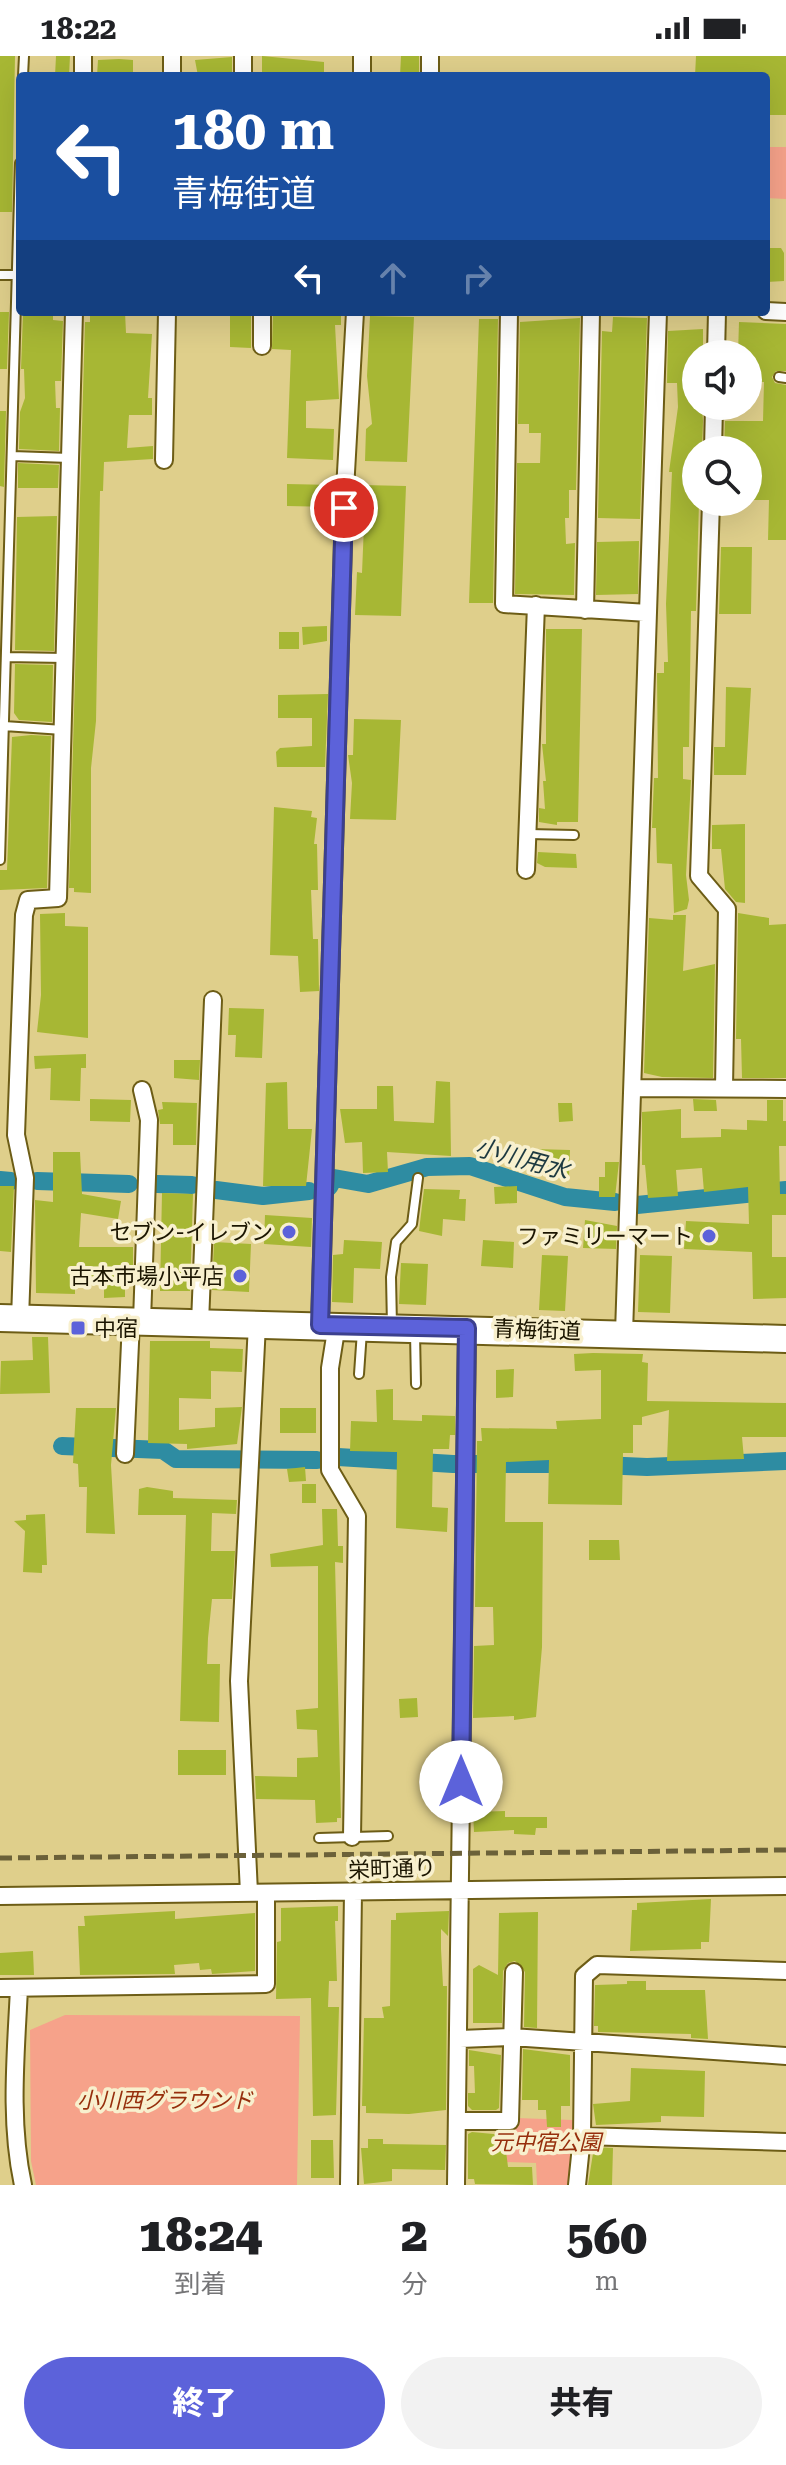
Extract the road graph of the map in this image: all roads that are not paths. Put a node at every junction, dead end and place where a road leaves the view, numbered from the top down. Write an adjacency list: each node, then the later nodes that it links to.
1 (0, 275): 2 (lane)
2 (16, 275): 13 (lane)
3 (74, 316): 14 (street)
4 (167, 316): 15 (street)
5 (262, 316): 12 (street)
6 (355, 316): 40 (street)
7 (509, 316): 18 (street)
8 (591, 316): 20 (street)
9 (658, 316): 21 (street)
10 (717, 316): 11 (street)
11 (716, 340)
12 (262, 346)
13 (12, 456): 14 (lane); 17 (lane)
14 (70, 458): 23 (street)
15 (164, 460)
16 (711, 516): 32 (street)
17 (5, 535): 19 (lane)
18 (536, 605): 20 (street); 26 (street)
19 (4, 606): 22 (lane)
20 (585, 610): 21 (street)
21 (648, 613): 31 (street)
22 (6, 657): 23 (lane); 24 (lane)
23 (65, 658): 25 (street)
24 (4, 726): 25 (lane); 28 (lane)
25 (64, 730): 36 (street)
26 (528, 834): 27 (lane); 29 (street)
27 (574, 835)
28 (0, 860)
29 (526, 870)
30 (213, 1000): 38 (street)
31 (634, 1088): 32 (street); 43 (street)
32 (724, 1088): 33 (street)
33 (786, 1089)
34 (142, 1090): 37 (street)
35 (418, 1178): 41 (lane)
36 (10, 1318): 37 (main road, 青梅街道)
37 (136, 1321): 38 (main road, 青梅街道); 47 (street)
38 (200, 1323): 39 (main road, 青梅街道)
39 (257, 1324): 40 (main road, 青梅街道); 54 (street)
40 (340, 1325): 41 (main road, 青梅街道); 45 (lane); 49 (street)
41 (403, 1326): 42 (main road, 青梅街道); 46 (lane)
42 (467, 1328): 43 (main road, 青梅街道); 52 (street)
43 (624, 1333): 44 (main road, 青梅街道)
44 (786, 1339)
45 (359, 1374)
46 (416, 1384)
47 (125, 1447)
48 (388, 1836): 49 (lane)
49 (352, 1837): 50 (lane)
50 (319, 1838)
51 (786, 1886): 52 (street, 栄町通り)
52 (461, 1889): 53 (street, 栄町通り); 61 (street)
53 (353, 1892): 54 (street, 栄町通り); 69 (street)
54 (258, 1894): 55 (street, 栄町通り); 59 (street)
55 (0, 1896)
56 (786, 1971): 62 (street)
57 (514, 1972): 60 (street)
58 (0, 1988): 59 (street)
59 (19, 1988): 64 (street)
60 (512, 2037): 61 (street); 62 (street); 65 (street)
61 (460, 2039): 65 (street)
62 (583, 2042): 63 (street); 66 (street)
63 (786, 2056)
64 (8, 2077): 68 (street)
65 (458, 2121): 70 (street)
66 (582, 2136): 67 (street); 71 (street)
67 (786, 2142)
68 (23, 2185)
69 (349, 2185)
70 (456, 2185)
71 (577, 2185)

